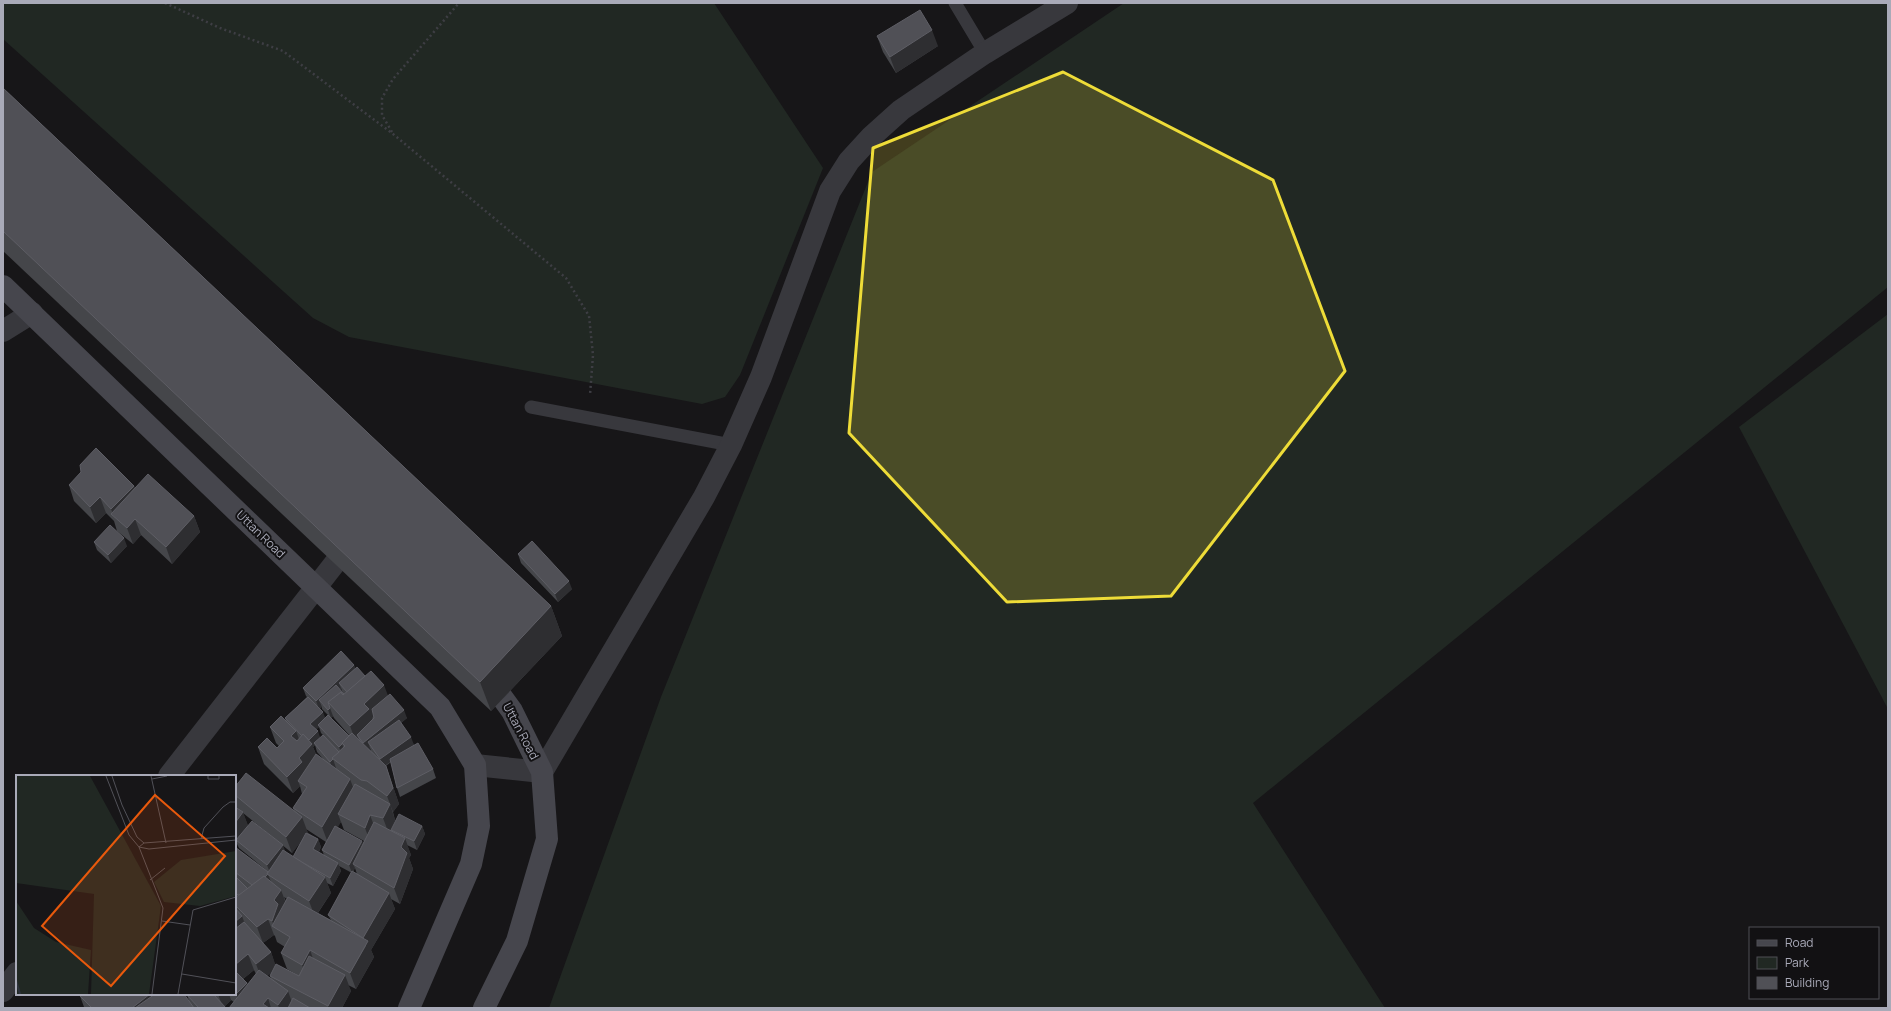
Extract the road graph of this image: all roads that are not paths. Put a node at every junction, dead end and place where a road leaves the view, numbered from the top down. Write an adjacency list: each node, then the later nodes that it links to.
1 (954, 3): 3 (lane)
2 (1067, 3): 3 (street)
3 (985, 53): 8 (street)
4 (3, 286): 5 (main road, Uttan Road)
5 (32, 313): 6 (street); 12 (main road, Uttan Road)
6 (3, 331)
7 (532, 407): 8 (lane)
8 (731, 445): 15 (street)
9 (332, 529): 10 (main road)
10 (349, 545): 11 (main road); 12 (street)
11 (366, 561)
12 (316, 586): 14 (main road, Uttan Road); 16 (street)
13 (474, 662): 15 (main road, Uttan Road)
14 (475, 765): 15 (street); 19 (main road, Uttan Road)
15 (542, 772): 20 (main road, Uttan Road)
16 (170, 775)
17 (16, 974): 18 (street)
18 (3, 991)
19 (409, 1008)
20 (484, 1008)

